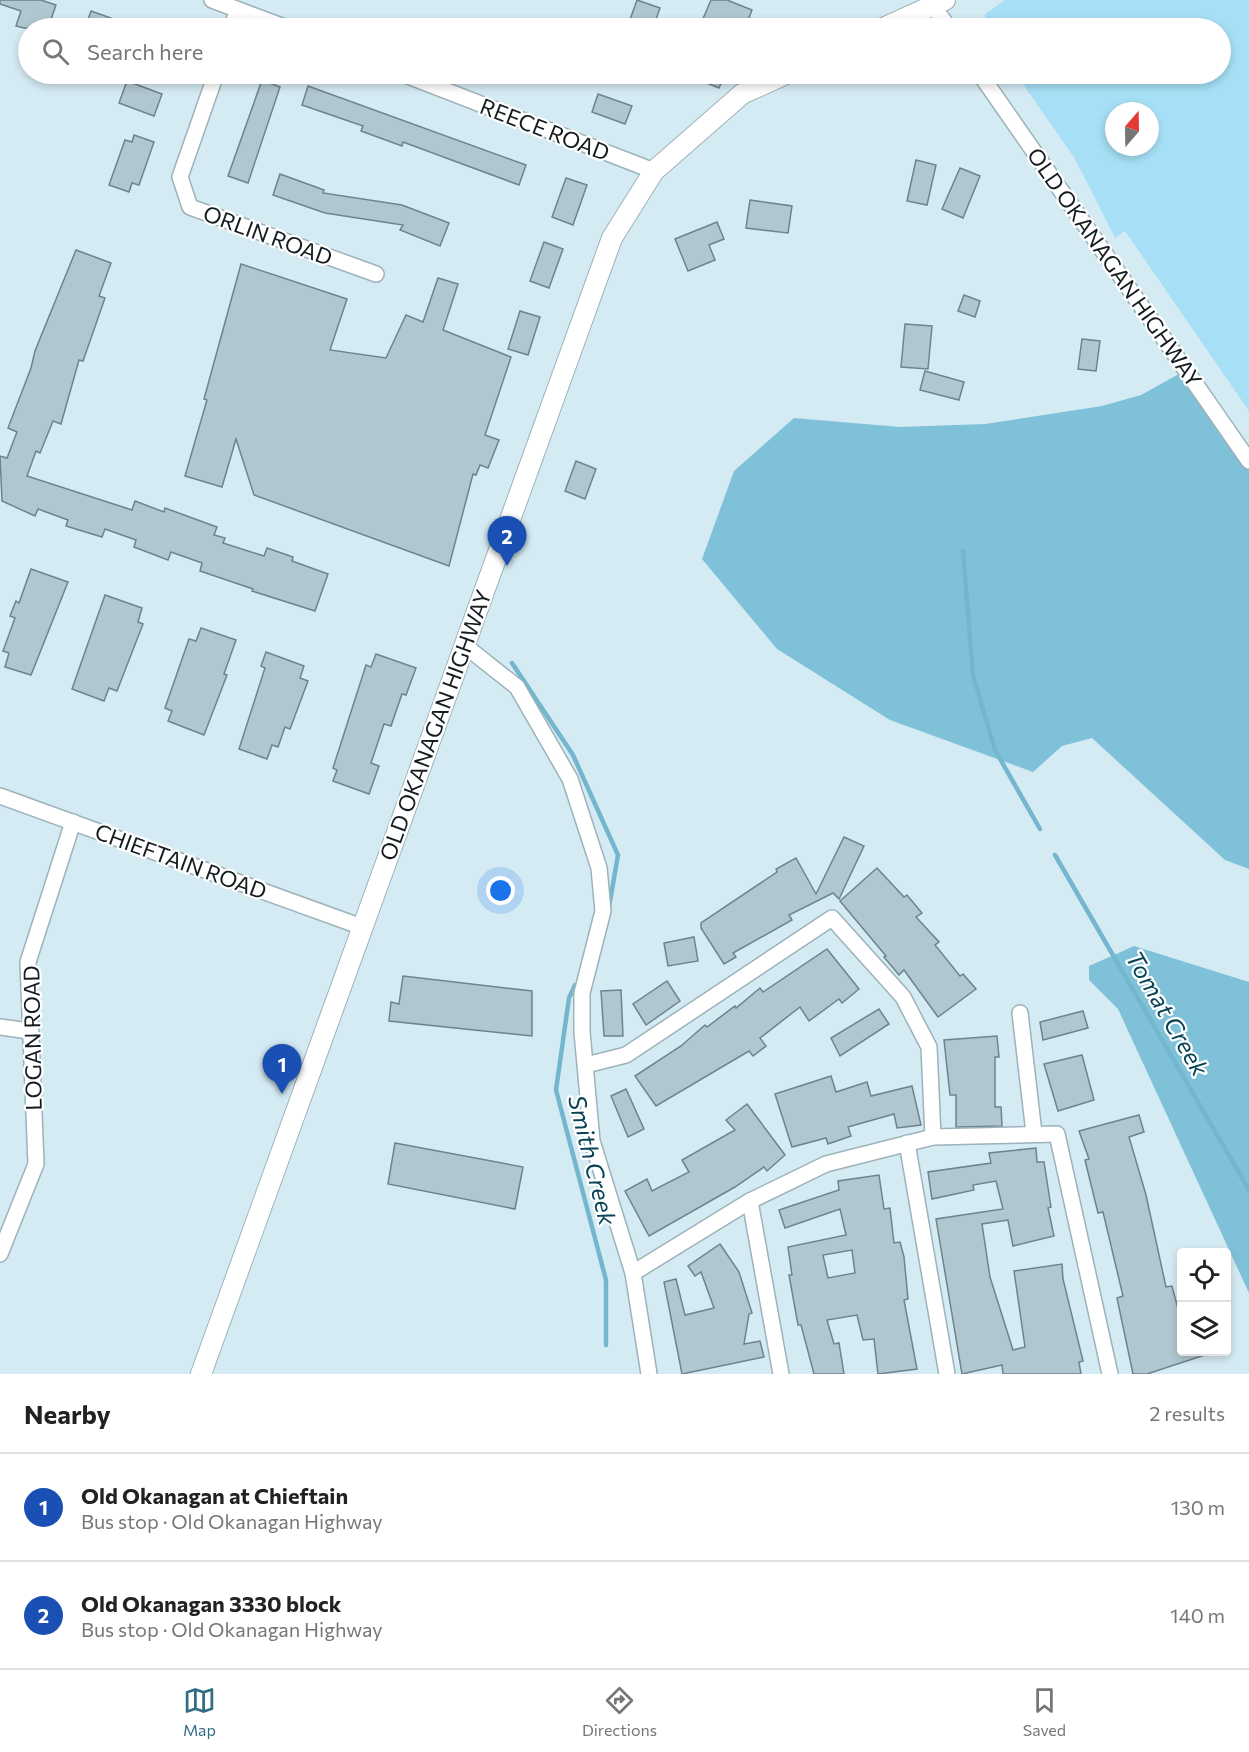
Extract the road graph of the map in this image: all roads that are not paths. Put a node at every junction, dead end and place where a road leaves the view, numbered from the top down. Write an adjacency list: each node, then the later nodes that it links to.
1 (212, 0): 3 (street)
2 (939, 3): 6 (main road); 7 (street)
3 (238, 9): 4 (street); 5 (street)
4 (235, 18)
5 (261, 18)
6 (906, 18)
7 (945, 18)
8 (213, 84): 13 (street, ORLIN ROAD)
9 (429, 84): 12 (street, REECE ROAD)
10 (764, 84): 12 (main road, OLD OKANAGAN HIGHWAY)
11 (987, 84): 14 (street, OLD OKANAGAN HIGHWAY)
12 (654, 171): 15 (main road, OLD OKANAGAN HIGHWAY)
13 (376, 274)
14 (1249, 461)
15 (464, 645): 18 (main road, OLD OKANAGAN HIGHWAY); 22 (street)
16 (0, 796): 17 (street, CHIEFTAIN ROAD)
17 (73, 822): 18 (street, CHIEFTAIN ROAD); 21 (street, LOGAN ROAD)
18 (362, 927): 29 (main road, OLD OKANAGAN HIGHWAY)
19 (1020, 1013): 23 (street)
20 (0, 1027): 21 (street)
21 (29, 1031): 27 (street, LOGAN ROAD)
22 (586, 1065): 24 (street); 28 (street)
23 (1034, 1133): 24 (street); 33 (street)
24 (933, 1137): 25 (street)
25 (907, 1143): 26 (street); 32 (street)
26 (750, 1201): 28 (street); 31 (street)
27 (0, 1252)
28 (633, 1273): 30 (street)
29 (201, 1374)
30 (649, 1374)
31 (781, 1374)
32 (947, 1374)
33 (1110, 1374)

